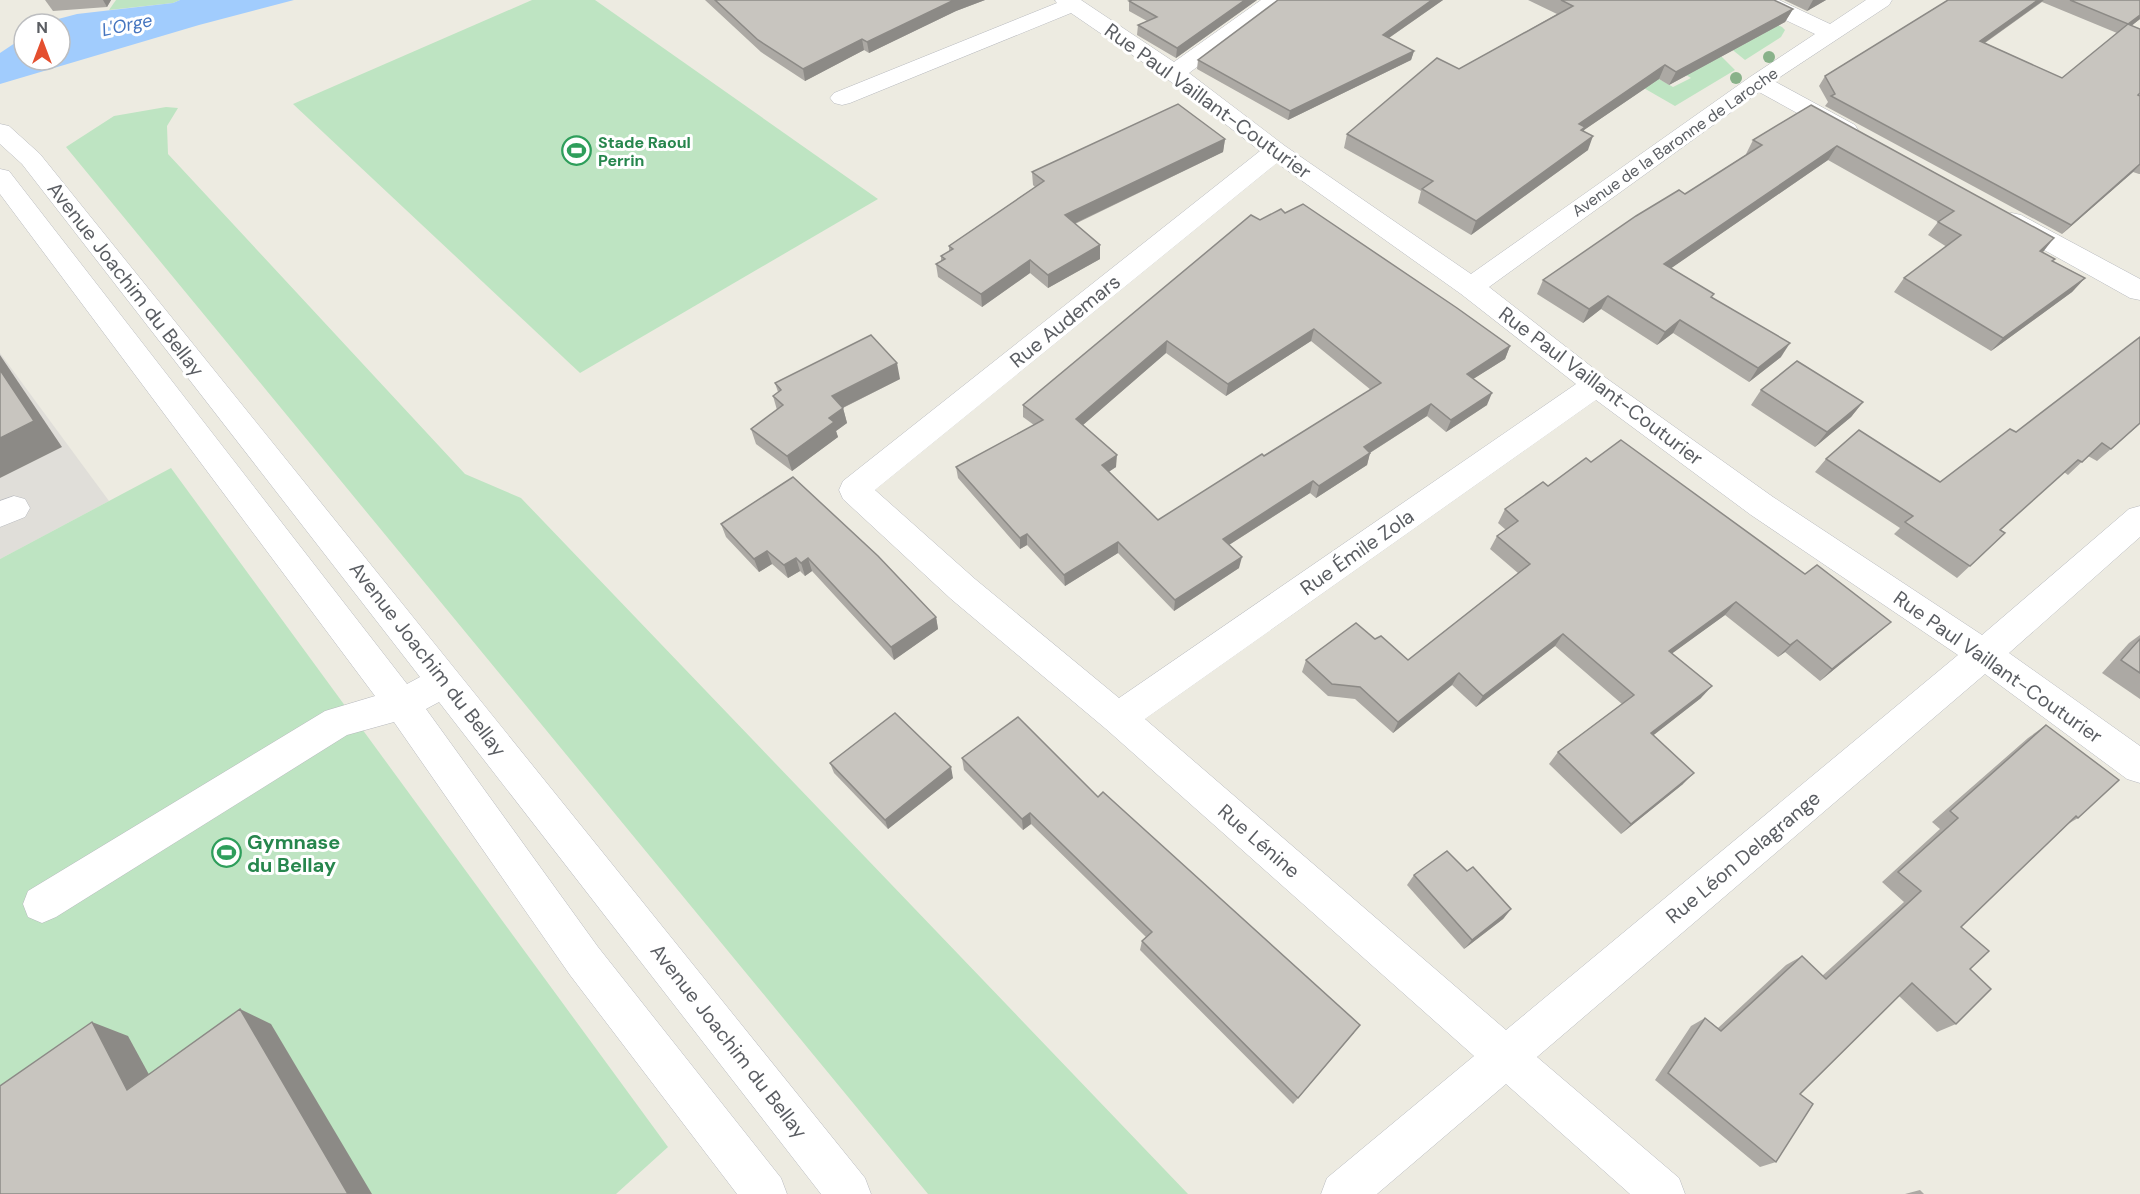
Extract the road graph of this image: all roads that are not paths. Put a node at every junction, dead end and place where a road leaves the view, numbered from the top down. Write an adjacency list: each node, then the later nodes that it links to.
1 (1275, 0): 6 (street)
2 (1762, 0): 5 (street)
3 (1881, 0): 5 (street, Avenue de la Baronne de Laroche)
4 (1069, 2): 6 (street, Rue Paul Vaillant-Couturier); 8 (street)
5 (1830, 33): 7 (street, Avenue de la Baronne de Laroche)
6 (1174, 73): 11 (street, Rue Paul Vaillant-Couturier)
7 (1758, 82): 10 (street); 16 (street, Avenue de la Baronne de Laroche)
8 (842, 98)
9 (0, 131): 12 (street, Avenue Joachim du Bellay)
10 (1871, 144)
11 (1276, 151): 16 (street, Rue Paul Vaillant-Couturier); 19 (street, Rue Audemars)
12 (31, 159): 13 (street); 22 (street, Avenue Joachim du Bellay)
13 (0, 172)
14 (0, 177): 23 (street, Avenue Joachim du Bellay)
15 (1995, 212): 17 (street)
16 (1471, 287): 18 (street, Rue Paul Vaillant-Couturier)
17 (2140, 291)
18 (1596, 385): 21 (street, Rue Paul Vaillant-Couturier); 24 (street, Rue Émile Zola)
19 (854, 490): 24 (street, Rue Lénine)
20 (2140, 518): 21 (street, Rue Léon Delagrange)
21 (1984, 654): 25 (street, Rue Paul Vaillant-Couturier); 27 (street, Rue Léon Delagrange)
22 (445, 681): 23 (street); 29 (street, Avenue Joachim du Bellay)
23 (402, 704): 26 (street); 28 (street, Avenue Joachim du Bellay)
24 (1118, 718): 27 (street, Rue Lénine)
25 (2140, 767)
26 (42, 904)
27 (1505, 1057): 30 (street, Rue Léon Delagrange); 31 (street, Rue Lénine)
28 (765, 1194)
29 (849, 1194)
30 (1343, 1194)
31 (1663, 1194)

